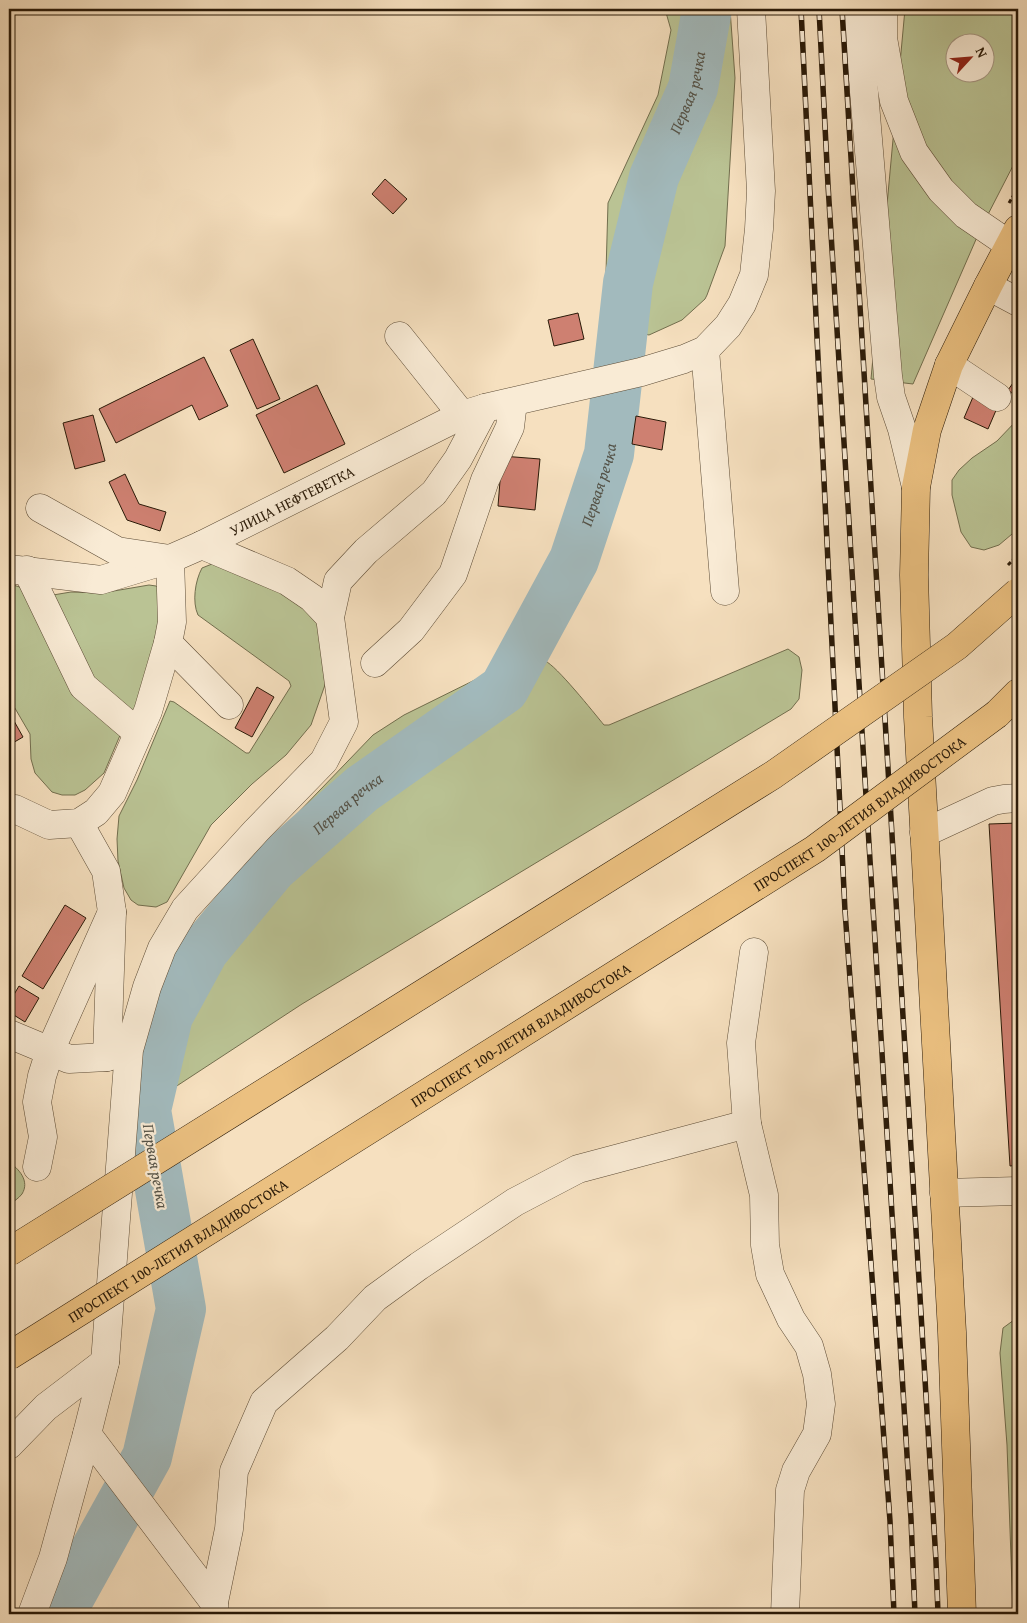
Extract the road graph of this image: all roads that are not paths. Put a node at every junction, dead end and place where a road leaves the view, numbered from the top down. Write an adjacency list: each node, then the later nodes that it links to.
1 (751, 9): 8 (street)
2 (857, 9): 13 (street)
3 (883, 9): 4 (street)
4 (1014, 237): 5 (main road)
5 (988, 286): 6 (street); 9 (main road)
6 (1018, 302)
7 (399, 336): 12 (street)
8 (705, 350): 11 (street, УЛИЦА НЕФТЕВЕТКА); 18 (street)
9 (949, 365): 10 (street); 13 (main road)
10 (997, 396)
11 (513, 402): 12 (street, УЛИЦА НЕФТЕВЕТКА); 22 (street)
12 (474, 412): 15 (street, УЛИЦА НЕФТЕВЕТКА); 20 (street)
13 (916, 487): 29 (main road)
14 (40, 508): 16 (street)
15 (202, 545): 16 (street, УЛИЦА НЕФТЕВЕТКА); 20 (street)
16 (170, 559): 17 (street, УЛИЦА НЕФТЕВЕТКА); 21 (street)
17 (18, 570): 25 (street)
18 (725, 591)
19 (1018, 592): 39 (main road, bridge)
20 (330, 617): 34 (street)
21 (168, 642): 24 (street); 25 (street)
22 (375, 663)
23 (1018, 693): 40 (main road, ПРОСПЕКТ 100-ЛЕТИЯ ВЛАДИВОСТОКА, bridge)
24 (229, 705)
25 (138, 733): 28 (street)
26 (1018, 798): 29 (street)
27 (11, 806): 28 (street)
28 (80, 822): 30 (street)
29 (924, 833): 38 (main road)
30 (112, 912): 33 (street); 34 (street)
31 (754, 952): 35 (street)
32 (9, 1034): 33 (street)
33 (50, 1051): 34 (street); 36 (street)
34 (118, 1053): 41 (street)
35 (747, 1124): 44 (street); 46 (street)
36 (37, 1167)
37 (1018, 1190): 38 (street)
38 (944, 1193): 47 (main road)
39 (9, 1252)
40 (9, 1356)
41 (105, 1362): 42 (street); 43 (street)
42 (87, 1434): 44 (street); 45 (street)
43 (9, 1445)
44 (215, 1608)
45 (32, 1614)
46 (784, 1614)
47 (962, 1614)

